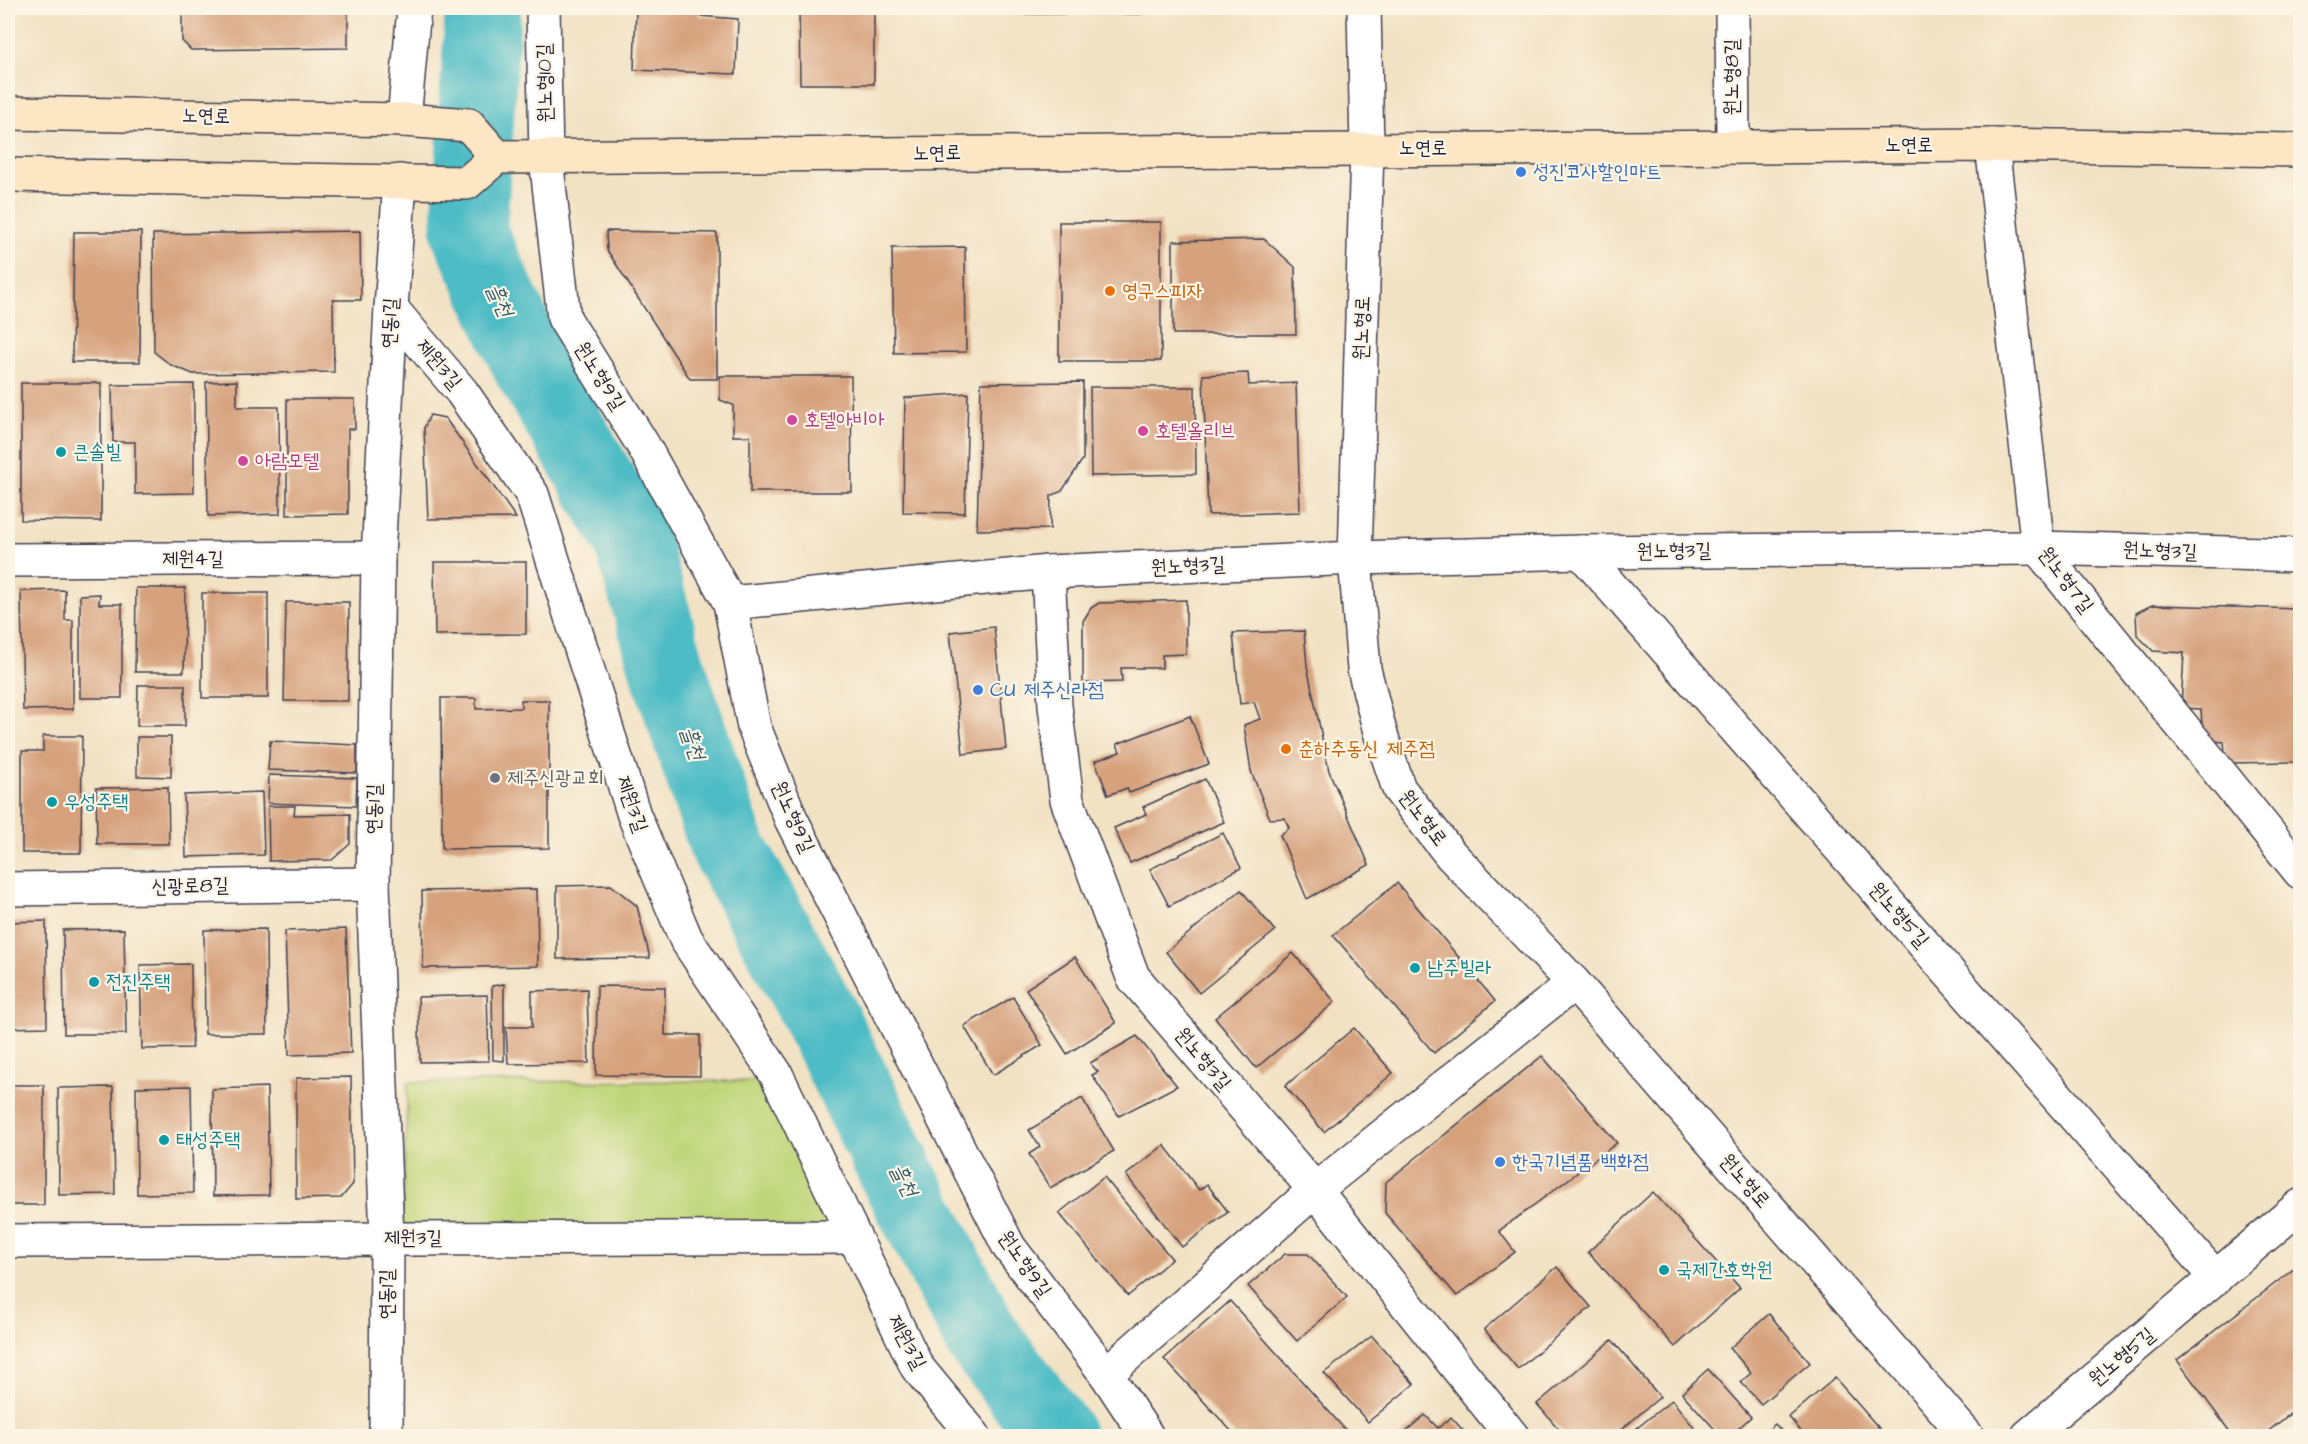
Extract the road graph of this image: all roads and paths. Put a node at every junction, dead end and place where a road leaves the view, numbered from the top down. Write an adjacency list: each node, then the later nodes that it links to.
1 (414, 8): 6 (street)
2 (543, 8): 11 (street, 원노형10길)
3 (1364, 8): 9 (street, 원노형로)
4 (1732, 8): 8 (street, 원노형8길)
5 (8, 112): 6 (main road, 노연로)
6 (414, 120): 11 (main road, 노연로)
7 (1992, 145): 8 (main road, 노연로); 10 (main road, 노연로); 15 (street, 원노형7길)
8 (1733, 146): 9 (main road, 노연로)
9 (1367, 148): 11 (main road, 노연로); 19 (street, 원노형로)
10 (2301, 150)
11 (522, 157): 13 (main road); 22 (street, 원노형9길)
12 (8, 175): 13 (main road)
13 (413, 182): 14 (street, 연동1길)
14 (391, 308): 18 (street, 연동1길); 29 (street, 제원3길)
15 (2038, 548): 16 (street, 원노형3길); 17 (street, 원노형3길); 23 (street, 원노형7길)
16 (1581, 552): 19 (street, 원노형3길); 32 (street, 원노형5길)
17 (2301, 555)
18 (378, 558): 20 (street, 제원4길); 24 (street, 연동1길)
19 (1355, 558): 21 (street, 원노형3길); 26 (street, 원노형로)
20 (8, 560)
21 (1048, 572): 22 (street, 원노형3길); 27 (street, 원노형3길)
22 (730, 603): 33 (street, 원노형9길)
23 (2301, 872)
24 (373, 884): 25 (street, 신광로8길); 30 (street, 연동1길)
25 (8, 889)
26 (1574, 983): 27 (street); 38 (street, 원노형로)
27 (1314, 1190): 33 (street); 37 (street, 원노형3길)
28 (2301, 1206): 32 (street, 원노형5길)
29 (854, 1237): 30 (street, 제원3길); 35 (street, 제원3길)
30 (387, 1238): 31 (street, 제원3길); 34 (street, 연동1길)
31 (8, 1242)
32 (2216, 1278): 39 (street, 원노형5길)
33 (1106, 1374): 36 (street, 원노형9길)
34 (386, 1437)
35 (974, 1437)
36 (1147, 1437)
37 (1512, 1437)
38 (1967, 1437)
39 (2028, 1437)

